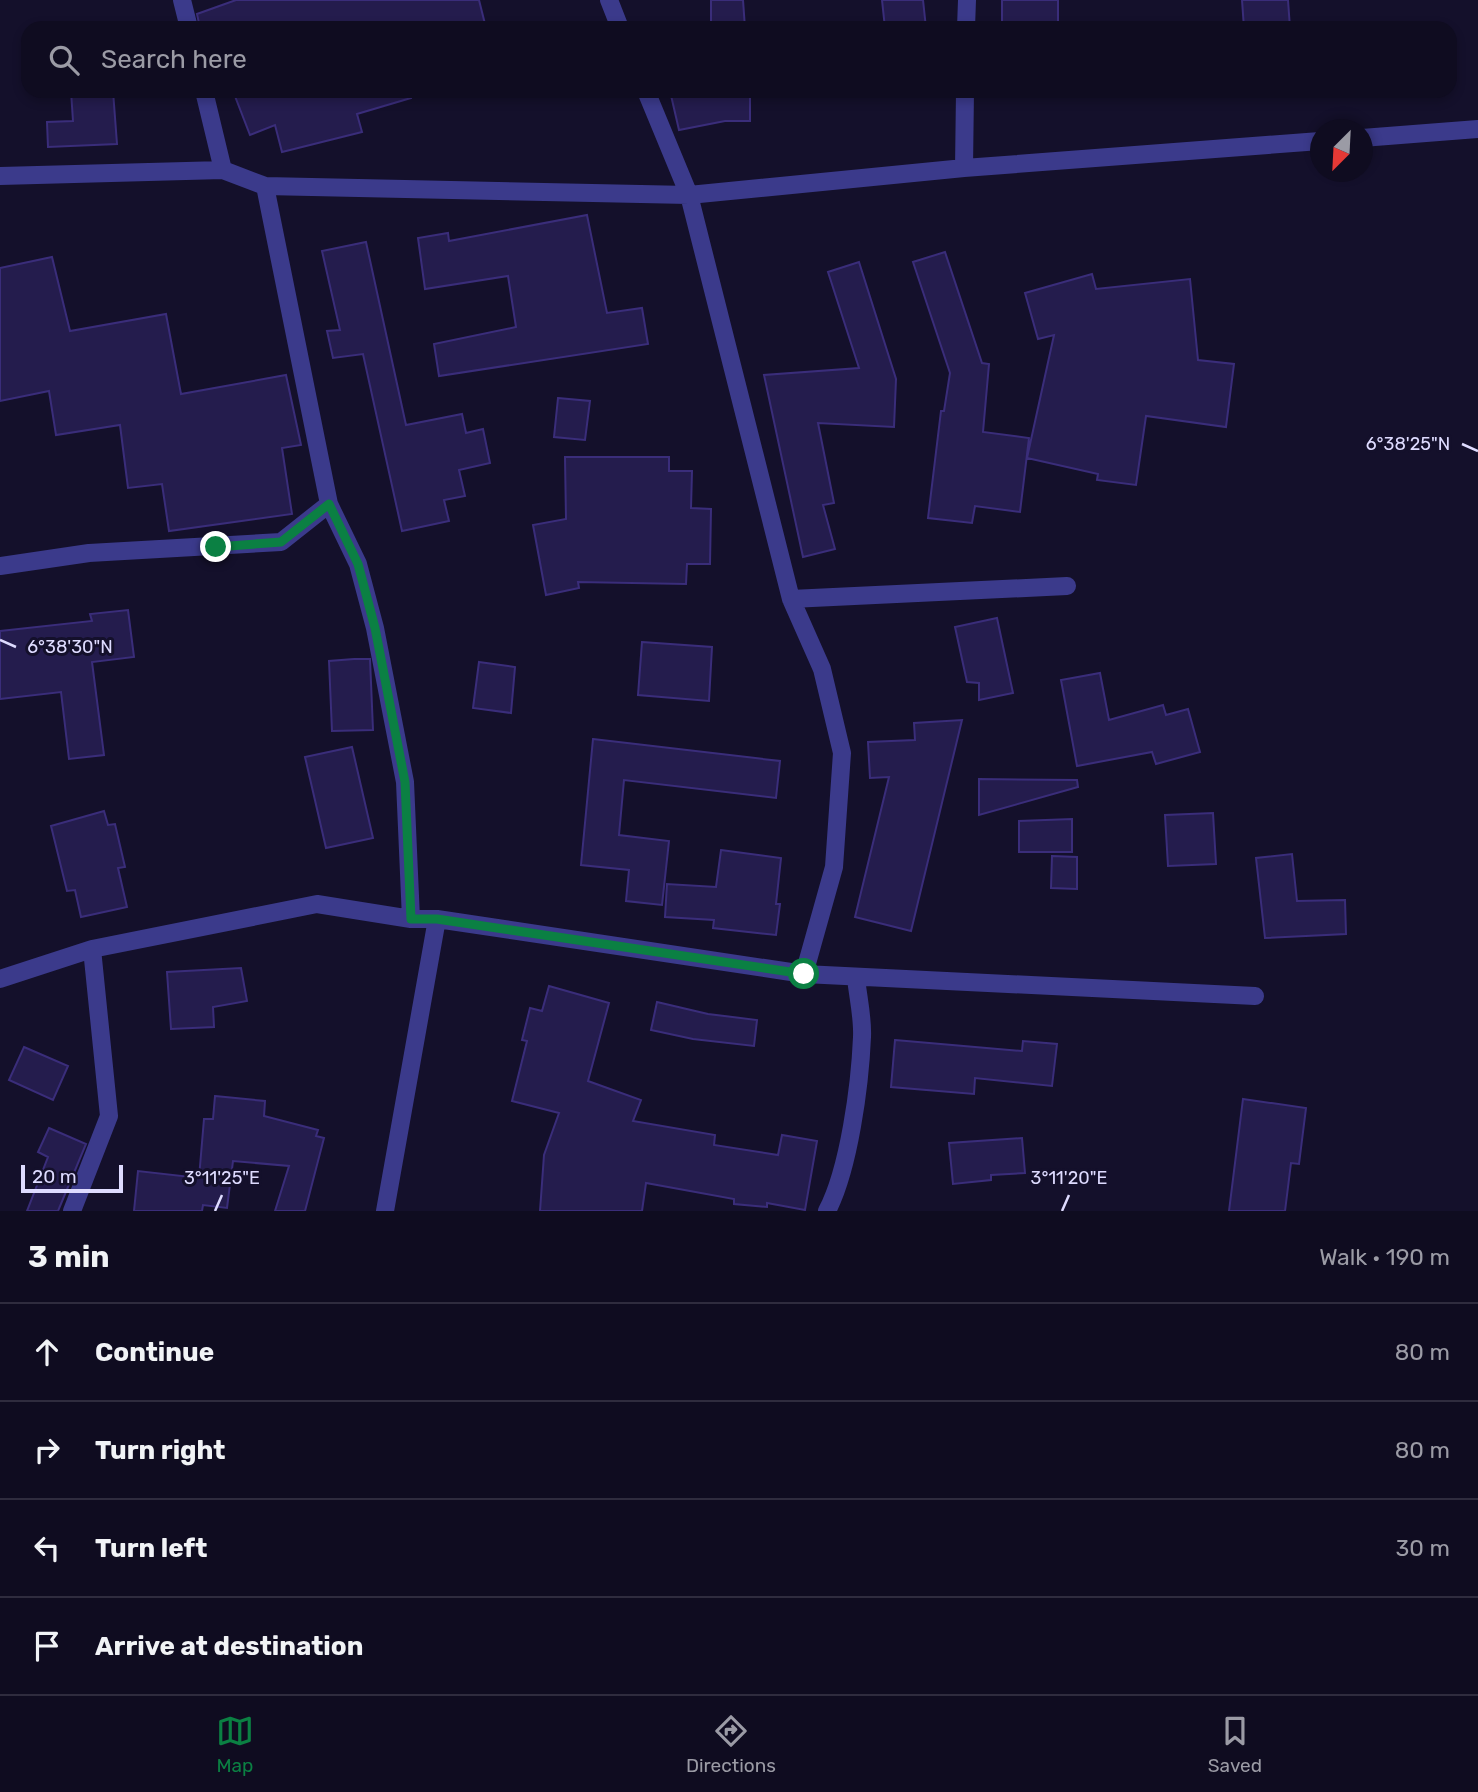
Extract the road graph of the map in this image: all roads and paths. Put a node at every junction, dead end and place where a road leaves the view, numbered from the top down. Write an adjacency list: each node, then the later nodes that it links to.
1 (182, 0): 4 (street)
2 (609, 0): 5 (street)
3 (967, 0): 6 (street)
4 (186, 21)
5 (617, 21)
6 (966, 21)
7 (206, 98): 14 (street)
8 (649, 98): 17 (street)
9 (965, 98): 13 (street)
10 (1478, 129): 11 (street)
11 (1373, 137)
12 (1310, 142): 13 (street)
13 (964, 168): 17 (street)
14 (223, 170): 15 (street); 16 (street)
15 (0, 176)
16 (265, 186): 17 (street); 18 (street)
17 (689, 195): 21 (street)
18 (329, 504): 19 (street); 22 (street)
19 (0, 566)
20 (1067, 586): 21 (street)
21 (791, 599): 25 (street)
22 (411, 919): 23 (street); 24 (street)
23 (437, 919): 25 (street); 30 (street)
24 (92, 948): 27 (street); 29 (street)
25 (804, 974): 26 (street)
26 (856, 978): 28 (street); 31 (street)
27 (0, 979)
28 (1255, 996)
29 (72, 1211)
30 (385, 1211)
31 (827, 1211)

